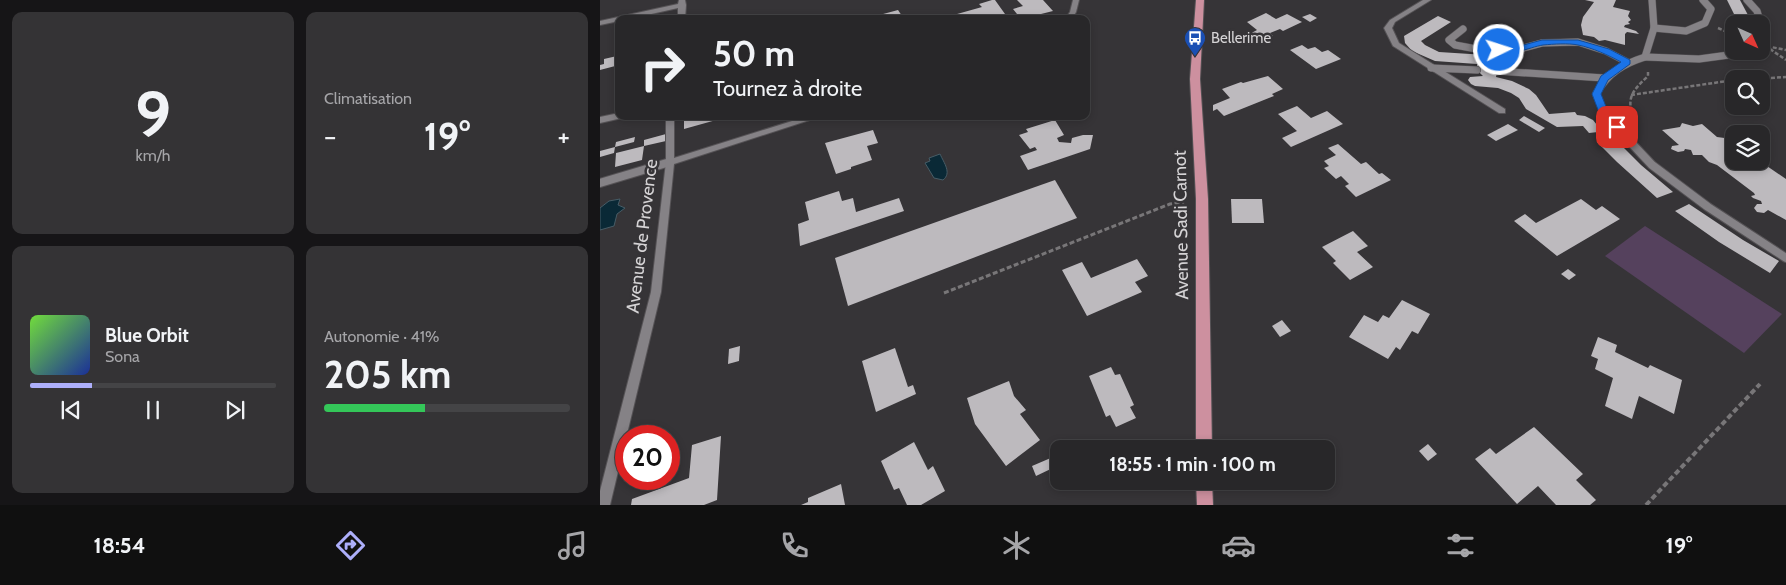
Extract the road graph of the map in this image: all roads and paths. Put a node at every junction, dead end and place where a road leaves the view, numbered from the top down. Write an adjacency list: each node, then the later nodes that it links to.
1 (1076, 0): 10 (street)
2 (1200, 0): 38 (main road, Avenue Sadi Carnot)
3 (1428, 0): 22 (street)
4 (1652, 0): 14 (lane)
5 (1703, 0): 14 (lane)
6 (1747, 0): 11 (lane)
7 (682, 2): 8 (street); 9 (street)
8 (629, 15)
9 (681, 15)
10 (1071, 15)
11 (1758, 15)
12 (615, 18): 13 (street)
13 (600, 22)
14 (1654, 28): 19 (lane)
15 (1463, 29): 21 (lane)
16 (1770, 48): 17 (path); 20 (path)
17 (1786, 50)
18 (1725, 55): 19 (lane)
19 (1645, 57): 21 (lane); 29 (path)
20 (1786, 60)
21 (1627, 62): 26 (lane)
22 (1431, 68): 23 (lane); 30 (street)
23 (1477, 70)
24 (1497, 71): 26 (lane)
25 (1786, 77): 27 (path)
26 (1604, 78): 39 (lane)
27 (1770, 78)
28 (1725, 81): 29 (path)
29 (1631, 95): 35 (path)
30 (1502, 111)
31 (615, 117): 32 (street)
32 (600, 120)
33 (670, 120): 36 (street, Avenue de Provence)
34 (805, 120): 36 (street)
35 (1636, 125)
36 (670, 162): 37 (lane); 44 (street, Avenue de Provence)
37 (600, 183)
38 (1202, 200): 40 (path); 42 (main road, Avenue Sadi Carnot)
39 (1786, 258)
40 (944, 293)
41 (1760, 384): 46 (path)
42 (1204, 440)
43 (1204, 490): 45 (main road)
44 (603, 505)
45 (1204, 505)
46 (1646, 505)

